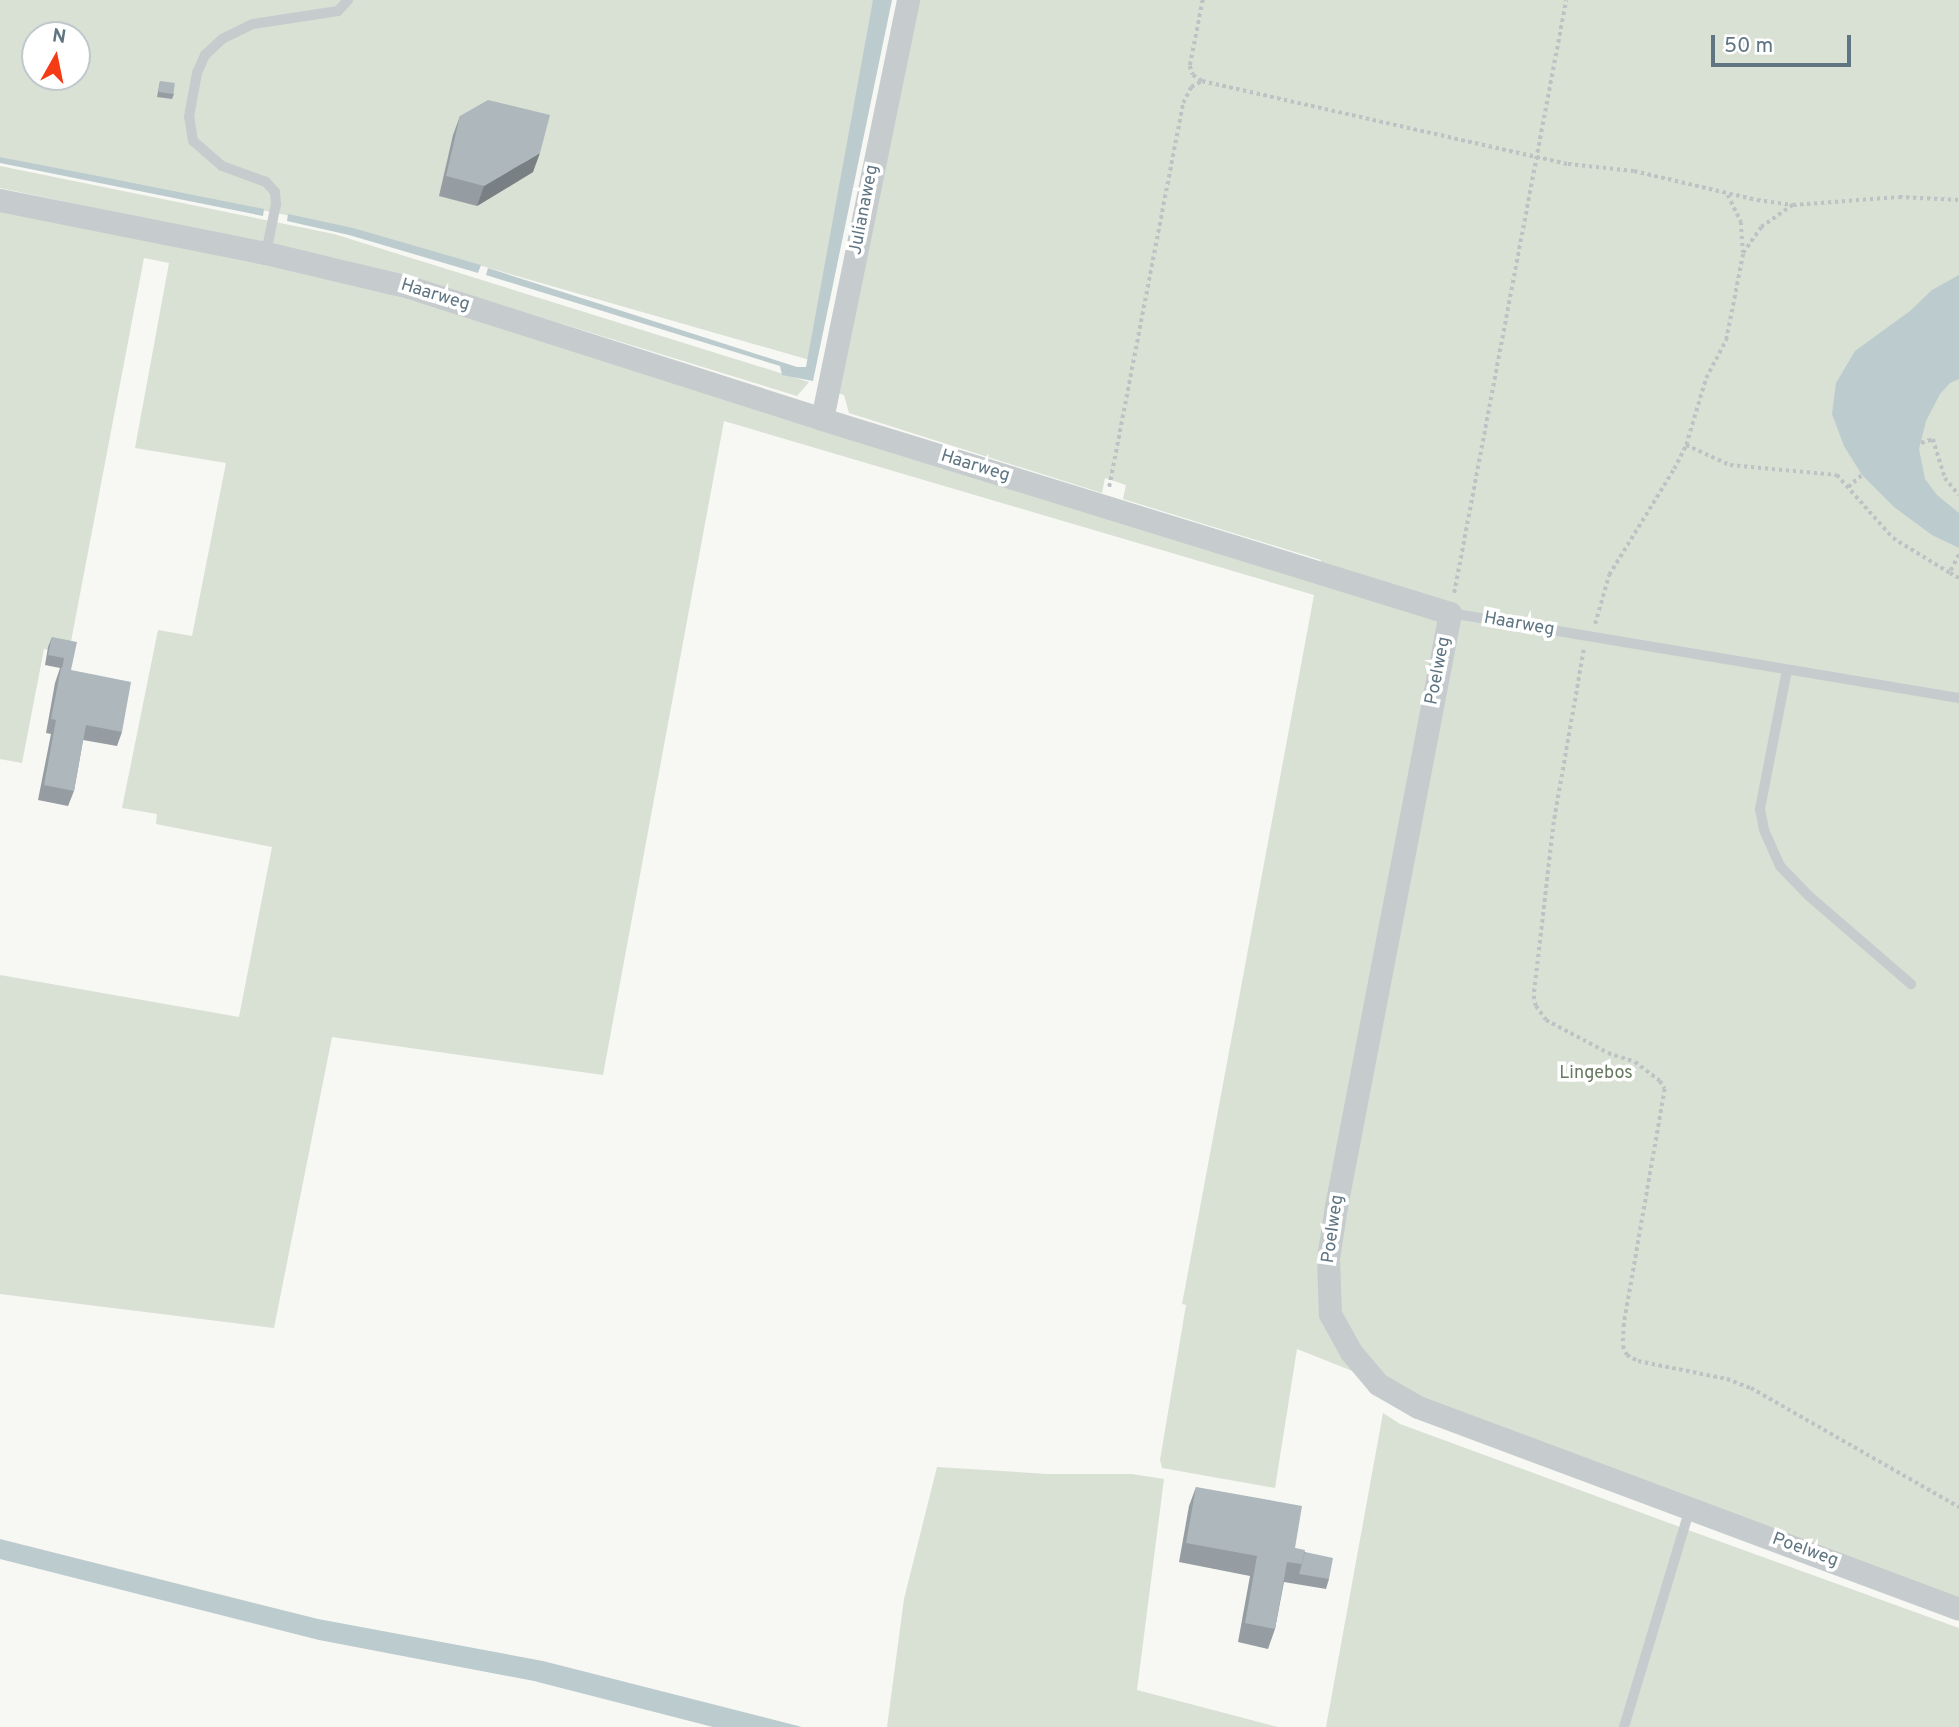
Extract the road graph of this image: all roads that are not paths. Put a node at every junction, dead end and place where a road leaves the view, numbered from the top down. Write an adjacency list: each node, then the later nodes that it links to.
1 (348, 0): 4 (lane)
2 (908, 0): 5 (street, Julianaweg)
3 (0, 200): 4 (street, Haarweg)
4 (266, 253): 5 (street, Haarweg)
5 (822, 419): 6 (street, Haarweg)
6 (1450, 613): 7 (lane, Haarweg); 10 (street, Poelweg)
7 (1787, 670): 8 (lane, Haarweg); 9 (lane)
8 (1959, 698)
9 (1911, 984)
10 (1690, 1508): 11 (street, Poelweg); 12 (lane)
11 (1959, 1609)
12 (1624, 1727)

